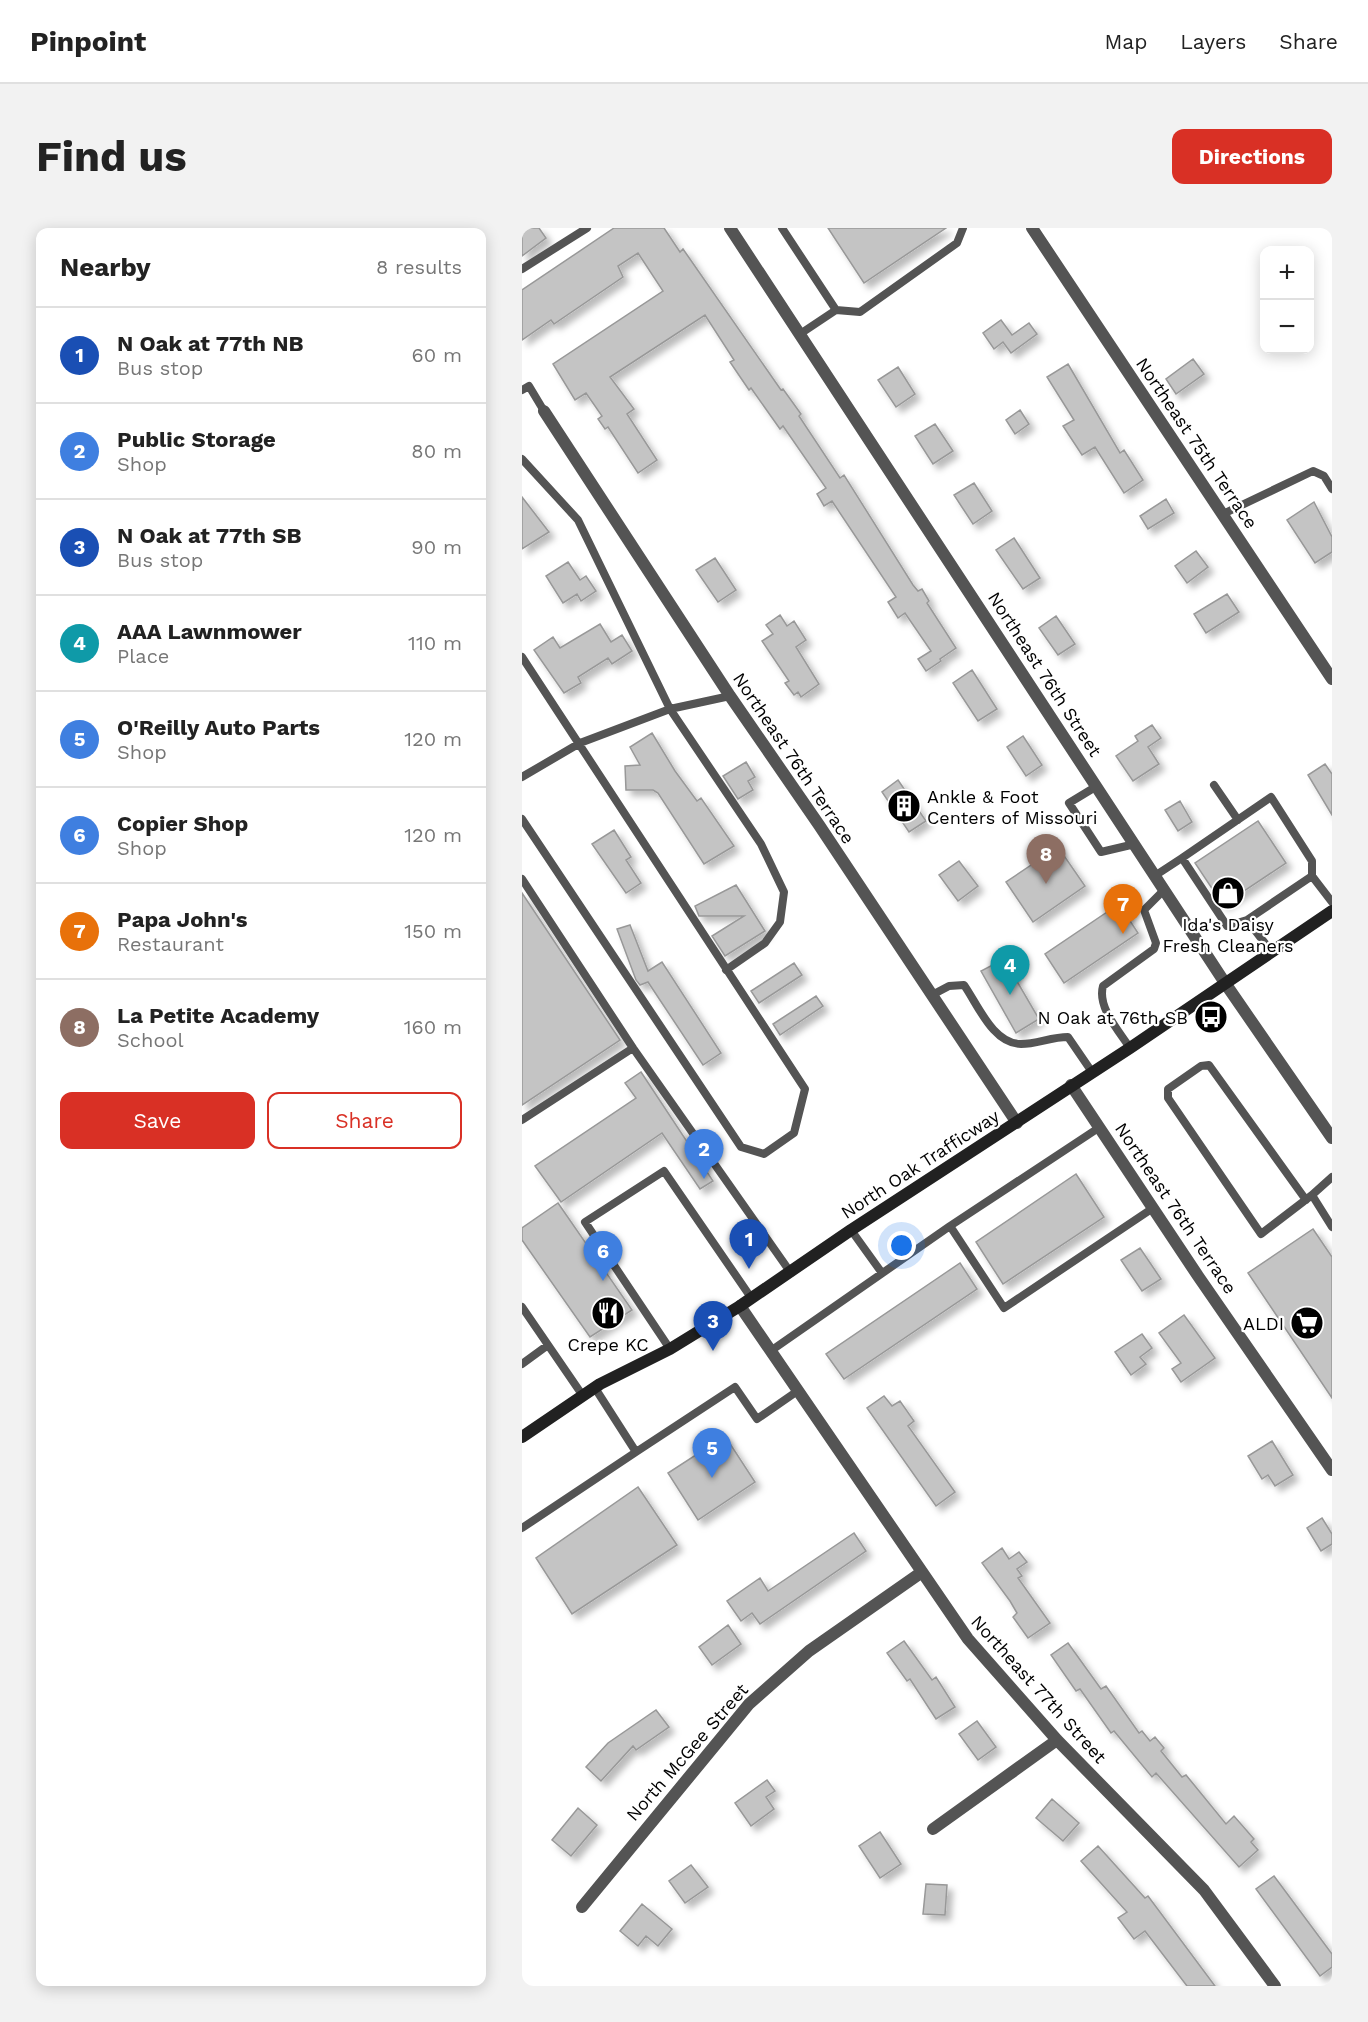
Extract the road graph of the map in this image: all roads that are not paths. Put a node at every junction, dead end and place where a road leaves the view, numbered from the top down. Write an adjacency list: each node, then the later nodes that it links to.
1 (587, 228): 6 (lane)
2 (730, 228): 8 (street, Northeast 76th Street)
3 (782, 228): 7 (lane)
4 (963, 228): 7 (lane)
5 (1032, 228): 13 (street, Northeast 75th Terrace)
6 (522, 269)
7 (836, 310): 8 (lane)
8 (800, 334): 21 (street, Northeast 76th Street)
9 (522, 390): 10 (lane)
10 (544, 411): 16 (street, Northeast 76th Terrace)
11 (522, 459): 17 (lane)
12 (1332, 489): 13 (lane)
13 (1223, 514): 15 (street, Northeast 75th Terrace)
14 (522, 657): 18 (lane)
15 (1332, 679)
16 (730, 696): 17 (lane); 36 (street, Northeast 76th Terrace)
17 (670, 709): 18 (lane); 34 (lane)
18 (580, 743): 19 (lane); 34 (lane)
19 (522, 777)
20 (1214, 785): 23 (lane)
21 (1097, 786): 24 (street, Northeast 76th Street); 24 (lane)
22 (522, 819): 34 (lane)
23 (1238, 820): 25 (lane); 27 (lane)
24 (1135, 844): 26 (street, Northeast 76th Street)
25 (1182, 858): 26 (lane); 32 (lane)
26 (1156, 875): 29 (street, Northeast 76th Street)
27 (1312, 876): 30 (lane); 32 (lane)
28 (522, 879): 37 (lane)
29 (1165, 889): 35 (street, Northeast 76th Street); 38 (lane)
30 (1332, 902)
31 (1332, 910): 33 (main road, North Oak Trafficway)
32 (1247, 920): 33 (lane)
33 (1271, 951): 35 (main road, North Oak Trafficway)
34 (726, 970)
35 (1225, 983): 38 (main road, North Oak Trafficway); 44 (street, Northeast 76th Street)
36 (932, 995): 39 (lane); 42 (street, Northeast 76th Terrace)
37 (633, 1048): 41 (lane); 51 (lane)
38 (1130, 1048): 39 (main road, North Oak Trafficway)
39 (1092, 1072): 40 (main road, North Oak Trafficway)
40 (1071, 1085): 42 (main road, North Oak Trafficway); 43 (street, Northeast 76th Terrace)
41 (522, 1120)
42 (1017, 1123): 50 (main road, North Oak Trafficway)
43 (1100, 1127): 47 (street, Northeast 76th Terrace); 48 (lane)
44 (1332, 1138)
45 (1332, 1177): 46 (lane)
46 (1309, 1197): 46 (lane); 49 (lane)
47 (1153, 1208): 48 (lane); 65 (street, Northeast 76th Terrace)
48 (950, 1226): 52 (lane)
49 (1332, 1227)
50 (851, 1230): 51 (main road, North Oak Trafficway); 52 (lane)
51 (791, 1273): 53 (main road, North Oak Trafficway)
52 (882, 1273): 58 (lane)
53 (752, 1299): 54 (main road, North Oak Trafficway); 57 (lane)
54 (740, 1306): 57 (main road, North Oak Trafficway); 58 (street, Northeast 77th Street)
55 (522, 1307): 56 (lane)
56 (548, 1346): 59 (lane); 62 (lane)
57 (670, 1349): 60 (main road, North Oak Trafficway)
58 (772, 1350): 61 (street, Northeast 77th Street)
59 (522, 1364)
60 (595, 1388): 62 (main road, North Oak Trafficway); 64 (lane)
61 (799, 1390): 64 (lane); 67 (street, Northeast 77th Street)
62 (583, 1396): 63 (main road, North Oak Trafficway)
63 (522, 1437)
64 (636, 1452): 66 (lane)
65 (1332, 1470)
66 (522, 1528)
67 (922, 1572): 68 (street, Northeast 77th Street); 70 (street, North McGee Street)
68 (1057, 1740): 69 (street); 71 (street, Northeast 77th Street)
69 (933, 1829)
70 (582, 1907)
71 (1275, 1986)

